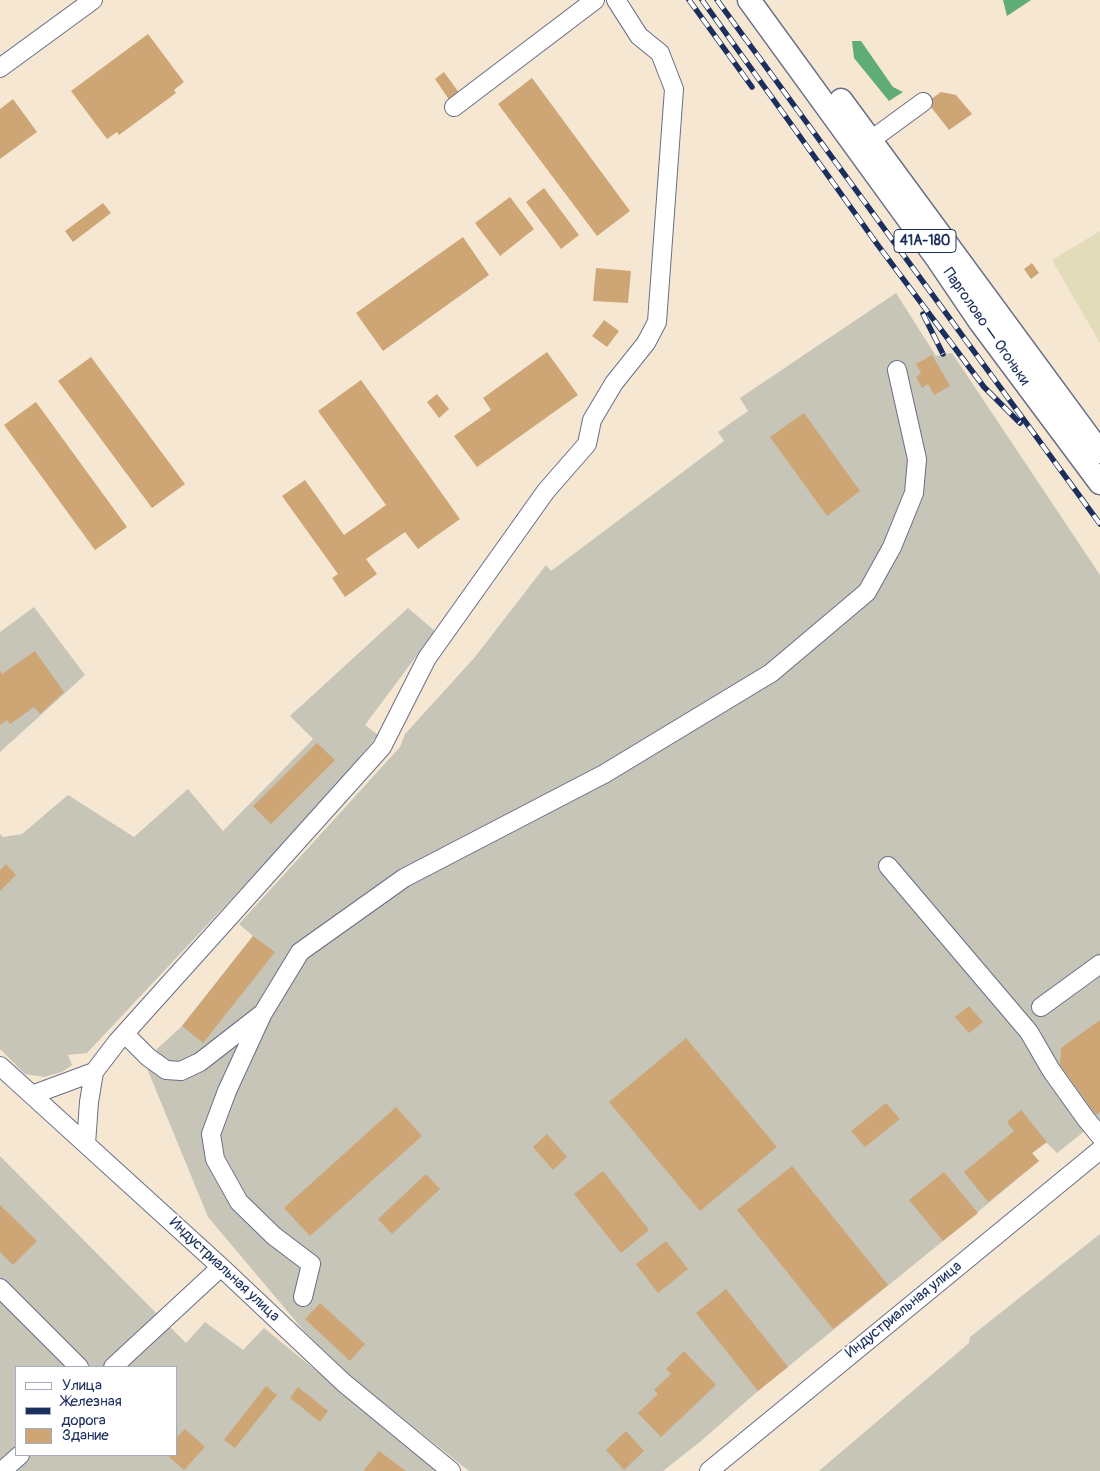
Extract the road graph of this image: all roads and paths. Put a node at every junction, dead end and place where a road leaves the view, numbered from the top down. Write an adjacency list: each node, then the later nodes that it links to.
1 (93, 0): 6 (street)
2 (595, 0): 8 (street)
3 (616, 0): 17 (street)
4 (748, 0): 12 (main road, Парголово — Огоньки / 41А-180)
5 (768, 0): 9 (main road, Парголово — Огоньки / 41А-180)
6 (0, 68)
7 (922, 102): 9 (street)
8 (454, 107)
9 (871, 140): 11 (main road, Парголово — Огоньки / 41А-180)
10 (897, 370): 16 (street)
11 (1100, 452)
12 (1100, 483)
13 (888, 866): 21 (street)
14 (1100, 964): 15 (street)
15 (1042, 1007)
16 (263, 1013): 17 (street); 26 (street)
17 (124, 1034): 19 (street)
18 (0, 1066): 20 (street, Индустриальная улица)
19 (94, 1072): 20 (street); 22 (street)
20 (32, 1095): 22 (street, Индустриальная улица)
21 (1100, 1136)
22 (86, 1144): 24 (street, Индустриальная улица)
23 (1100, 1150): 32 (street, Индустриальная улица)
24 (221, 1266): 28 (street); 31 (street, Индустриальная улица)
25 (0, 1288): 27 (street)
26 (303, 1297)
27 (78, 1366)
28 (114, 1366)
29 (19, 1456): 30 (street)
30 (2, 1471)
31 (451, 1471)
32 (710, 1471)

